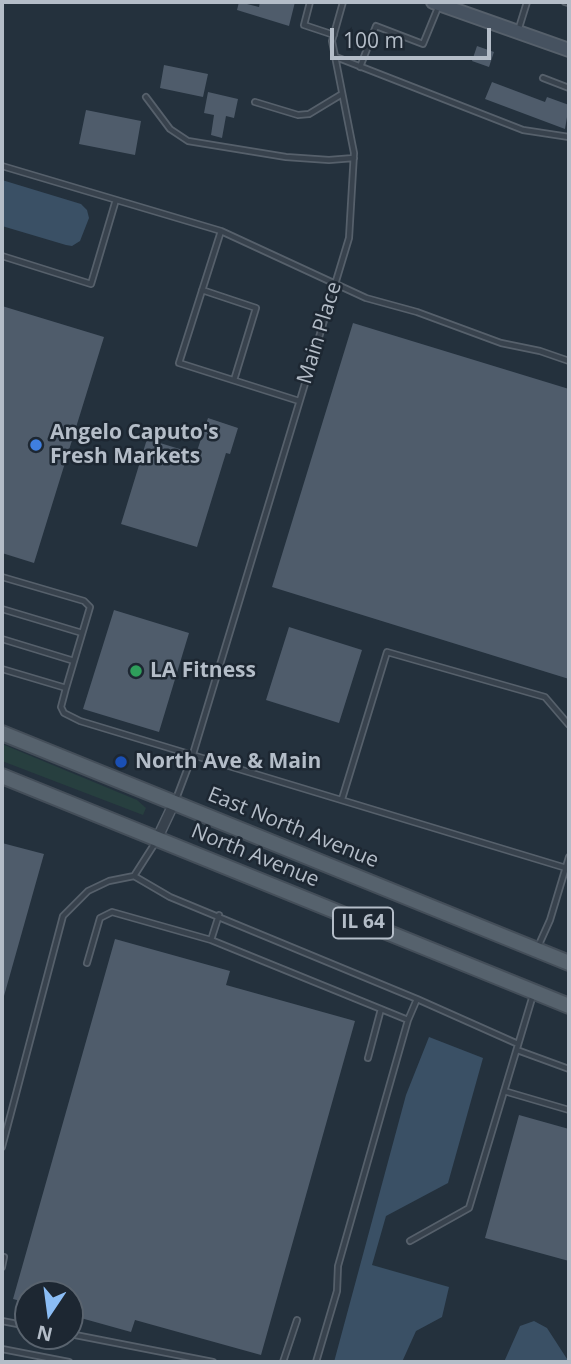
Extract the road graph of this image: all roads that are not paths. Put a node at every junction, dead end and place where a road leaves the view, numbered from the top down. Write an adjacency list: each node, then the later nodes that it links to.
1 (310, 2): 6 (lane)
2 (342, 2): 6 (lane, Main Place)
3 (527, 2): 5 (lane)
4 (436, 3): 5 (street); 9 (lane)
5 (518, 32): 7 (street)
6 (334, 35): 8 (lane, Main Place)
7 (569, 50)
8 (335, 57): 9 (lane); 12 (lane, Main Place)
9 (360, 67): 15 (lane)
10 (543, 78): 11 (lane)
11 (569, 88)
12 (342, 94): 14 (lane); 16 (lane, Main Place)
13 (146, 97): 16 (lane)
14 (255, 102)
15 (569, 137)
16 (354, 158): 21 (lane, Main Place)
17 (2, 166): 18 (lane)
18 (116, 202): 19 (lane); 20 (lane)
19 (221, 231): 21 (lane); 22 (lane)
20 (2, 256)
21 (335, 284): 23 (lane); 25 (lane, Main Place)
22 (202, 290): 24 (lane); 24 (lane)
23 (569, 361)
24 (234, 380): 25 (lane)
25 (299, 401): 35 (lane, Main Place)
26 (2, 577): 28 (lane)
27 (2, 609): 28 (lane)
28 (82, 634): 30 (lane)
29 (2, 639): 30 (lane)
30 (74, 661): 32 (lane)
31 (2, 669): 32 (lane)
32 (66, 688): 35 (lane)
33 (569, 726): 37 (lane)
34 (2, 733): 38 (main road, East North Avenue / IL 64)
35 (193, 754): 37 (lane); 38 (lane, Main Place)
36 (2, 776): 39 (main road, North Avenue / IL 64)
37 (342, 799): 41 (lane)
38 (174, 803): 39 (street); 45 (main road, East North Avenue / IL 64)
39 (157, 839): 42 (lane); 48 (main road, North Avenue / IL 64)
40 (569, 857): 41 (lane)
41 (566, 868): 45 (lane)
42 (134, 876): 43 (lane); 58 (lane)
43 (219, 915): 44 (lane); 49 (lane)
44 (211, 940): 46 (lane); 51 (lane)
45 (537, 950): 47 (main road, East North Avenue / IL 64)
46 (87, 963)
47 (569, 963)
48 (534, 992): 50 (main road, North Avenue / IL 64); 53 (lane)
49 (417, 999): 52 (lane); 53 (lane)
50 (569, 1006)
51 (381, 1009): 52 (lane); 54 (lane)
52 (408, 1020): 68 (lane)
53 (518, 1047): 55 (lane); 56 (lane)
54 (368, 1058)
55 (569, 1069)
56 (504, 1091): 57 (lane); 59 (lane)
57 (569, 1110)
58 (2, 1147)
59 (410, 1241)
60 (4, 1257): 61 (lane)
61 (2, 1267)
62 (297, 1320): 67 (lane)
63 (84, 1337): 66 (lane)
64 (2, 1349): 65 (lane)
65 (69, 1362)
66 (213, 1362)
67 (283, 1362)
68 (316, 1362)

